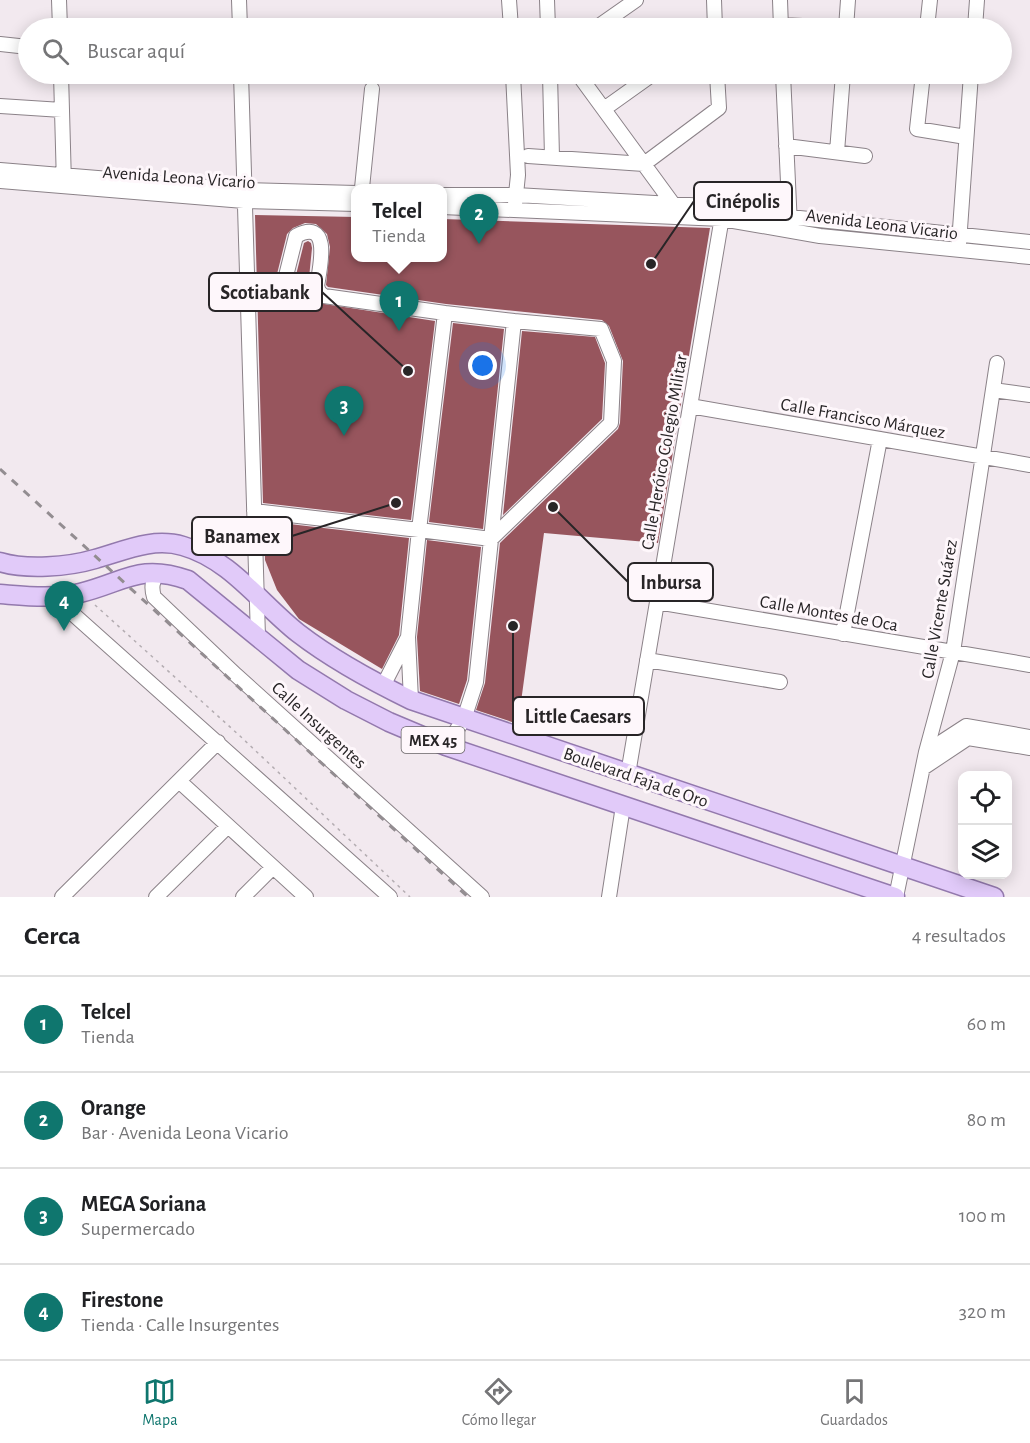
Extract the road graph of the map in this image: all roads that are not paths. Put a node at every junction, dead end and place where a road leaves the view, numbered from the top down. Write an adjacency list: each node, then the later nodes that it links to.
1 (59, 0): 11 (street)
2 (239, 0): 12 (street)
3 (509, 0): 13 (street)
4 (547, 0): 14 (street)
5 (636, 0): 15 (street)
6 (714, 0): 16 (street)
7 (780, 0): 17 (street)
8 (848, 0): 18 (street)
9 (930, 0): 19 (street)
10 (977, 0): 20 (street)
11 (60, 18)
12 (240, 18)
13 (510, 18)
14 (548, 18)
15 (610, 18)
16 (715, 18)
17 (781, 18)
18 (847, 18)
19 (928, 18)
20 (976, 18)
21 (0, 44): 22 (street)
22 (18, 46)
23 (61, 84): 37 (street)
24 (241, 84): 50 (street)
25 (513, 84): 52 (street)
26 (550, 84): 43 (street)
27 (585, 84): 36 (street)
28 (639, 84): 36 (street)
29 (718, 84): 44 (street)
30 (783, 84): 39 (street)
31 (842, 84): 40 (street)
32 (921, 84): 38 (street)
33 (970, 84): 38 (street)
34 (372, 89): 48 (street)
35 (0, 106): 37 (street)
36 (604, 109): 44 (street)
37 (62, 110): 47 (street)
38 (966, 137): 58 (street)
39 (786, 146): 40 (street); 57 (street)
40 (837, 152): 42 (street)
41 (528, 156): 43 (street)
42 (865, 156)
43 (552, 157): 44 (street)
44 (644, 164): 54 (street)
45 (0, 170): 47 (street, Avenida Leona Vicario)
46 (0, 180): 47 (street, Avenida Leona Vicario)
47 (64, 180): 50 (street, Avenida Leona Vicario)
48 (362, 184)
49 (351, 193): 50 (street, Avenida Leona Vicario)
50 (244, 195): 53 (street, Avenida Leona Vicario); 72 (street)
51 (447, 195): 52 (street, Avenida Leona Vicario)
52 (515, 202): 54 (street, Avenida Leona Vicario); 55 (street, Avenida Leona Vicario); 56 (street, Avenida Leona Vicario)
53 (351, 204)
54 (673, 204): 56 (street, Avenida Leona Vicario)
55 (447, 207)
56 (723, 213): 57 (street, Avenida Leona Vicario); 68 (street, Calle Heróico Colegio Militar)
57 (790, 224): 58 (street, Avenida Leona Vicario); 60 (street, Avenida Leona Vicario)
58 (959, 236): 59 (street, Avenida Leona Vicario); 60 (street)
59 (1024, 241): 61 (street)
60 (958, 251): 61 (street, Avenida Leona Vicario)
61 (1023, 256)
62 (281, 296): 63 (street)
63 (445, 313): 64 (street); 73 (street)
64 (514, 321): 74 (street); 74 (street)
65 (997, 363): 66 (street, Calle Vicente Suárez)
66 (993, 390): 67 (street); 70 (street, Calle Vicente Suárez)
67 (1030, 395)
68 (690, 406): 69 (street, Calle Francisco Márquez); 82 (street, Calle Heróico Colegio Militar)
69 (880, 439): 70 (street, Calle Francisco Márquez); 84 (street)
70 (983, 456): 71 (street, Calle Francisco Márquez); 87 (street, Calle Vicente Suárez)
71 (1030, 465)
72 (254, 511): 73 (street); 80 (street)
73 (419, 530): 74 (street); 86 (street)
74 (491, 539): 94 (street)
75 (110, 555): 76 (main road, Boulevard Faja de Oro / MEX 45); 78 (main road); 80 (main road, Boulevard Faja de Oro / MEX 45)
76 (0, 562)
77 (159, 572): 78 (main road, Boulevard Faja de Oro / MEX 45); 85 (main road, Boulevard Faja de Oro / MEX 45); 111 (street, Calle Insurgentes)
78 (129, 576): 81 (main road, Boulevard Faja de Oro / MEX 45)
79 (0, 594): 81 (main road, Boulevard Faja de Oro / MEX 45)
80 (256, 596): 83 (main road, Boulevard Faja de Oro / MEX 45); 85 (street)
81 (54, 597): 95 (street)
82 (657, 602): 84 (street, Calle Montes de Oca); 89 (street, Calle Heróico Colegio Militar)
83 (295, 631): 88 (main road); 92 (main road, Boulevard Faja de Oro / MEX 45)
84 (843, 634): 87 (street, Calle Montes de Oca)
85 (258, 637): 88 (main road, Boulevard Faja de Oro / MEX 45)
86 (408, 637): 92 (street); 93 (street)
87 (953, 652): 90 (street, Calle Montes de Oca); 98 (street, Calle Vicente Suárez)
88 (282, 659): 97 (main road, Boulevard Faja de Oro / MEX 45)
89 (647, 660): 91 (street); 100 (street, Calle Heróico Colegio Militar)
90 (1030, 665)
91 (780, 682)
92 (383, 686): 93 (main road, Boulevard Faja de Oro / MEX 45)
93 (411, 700): 94 (main road, Boulevard Faja de Oro / MEX 45)
94 (464, 719): 97 (street); 100 (main road, Boulevard Faja de Oro / MEX 45)
95 (218, 742): 101 (street); 110 (street)
96 (1027, 742): 98 (street); 99 (street)
97 (446, 746): 102 (main road, Boulevard Faja de Oro / MEX 45)
98 (926, 752): 99 (street, Calle Vicente Suárez)
99 (923, 768): 105 (street, Calle Vicente Suárez)
100 (628, 774): 105 (main road, Boulevard Faja de Oro / MEX 45)
101 (179, 781): 103 (street); 106 (street)
102 (623, 806): 112 (street); 113 (main road, Boulevard Faja de Oro / MEX 45)
103 (228, 826): 104 (street); 107 (street)
104 (273, 867): 108 (street); 109 (street)
105 (902, 867): 113 (street, Calle Vicente Suárez); 114 (main road, Boulevard Faja de Oro / MEX 45)
106 (63, 897)
107 (156, 897)
108 (243, 897)
109 (306, 897)
110 (390, 897)
111 (482, 897)
112 (609, 897)
113 (895, 897)
114 (994, 897)

